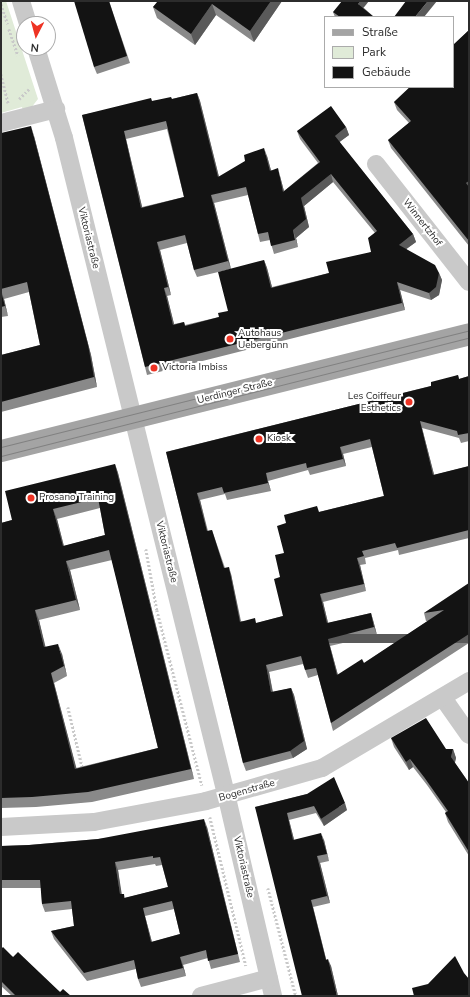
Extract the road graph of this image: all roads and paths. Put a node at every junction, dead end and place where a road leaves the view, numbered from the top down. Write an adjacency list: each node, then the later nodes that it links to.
1 (21, 1): 2 (street)
2 (26, 16)
3 (39, 56): 7 (street, Viktoriastraße)
4 (1, 74): 8 (path)
5 (29, 88): 6 (path)
6 (19, 99)
7 (56, 109): 8 (street); 12 (street, Viktoriastraße)
8 (3, 115)
9 (376, 164): 10 (street, Winnertzhof)
10 (469, 282)
11 (469, 334): 12 (main road, Uerdinger Straße)
12 (132, 418): 13 (main road, Uerdinger Straße); 20 (street, Viktoriastraße)
13 (1, 451)
14 (144, 542): 21 (path)
15 (469, 681): 16 (street, Bogenstraße)
16 (443, 698): 18 (street); 20 (street, Bogenstraße)
17 (68, 707): 19 (path)
18 (469, 735)
19 (85, 775)
20 (227, 798): 21 (street, Bogenstraße); 23 (street, Viktoriastraße)
21 (206, 801): 22 (street, Bogenstraße); 24 (path)
22 (1, 827)
23 (269, 978): 24 (street); 26 (street, Viktoriastraße)
24 (250, 983): 25 (street)
25 (201, 996)
26 (273, 996)

